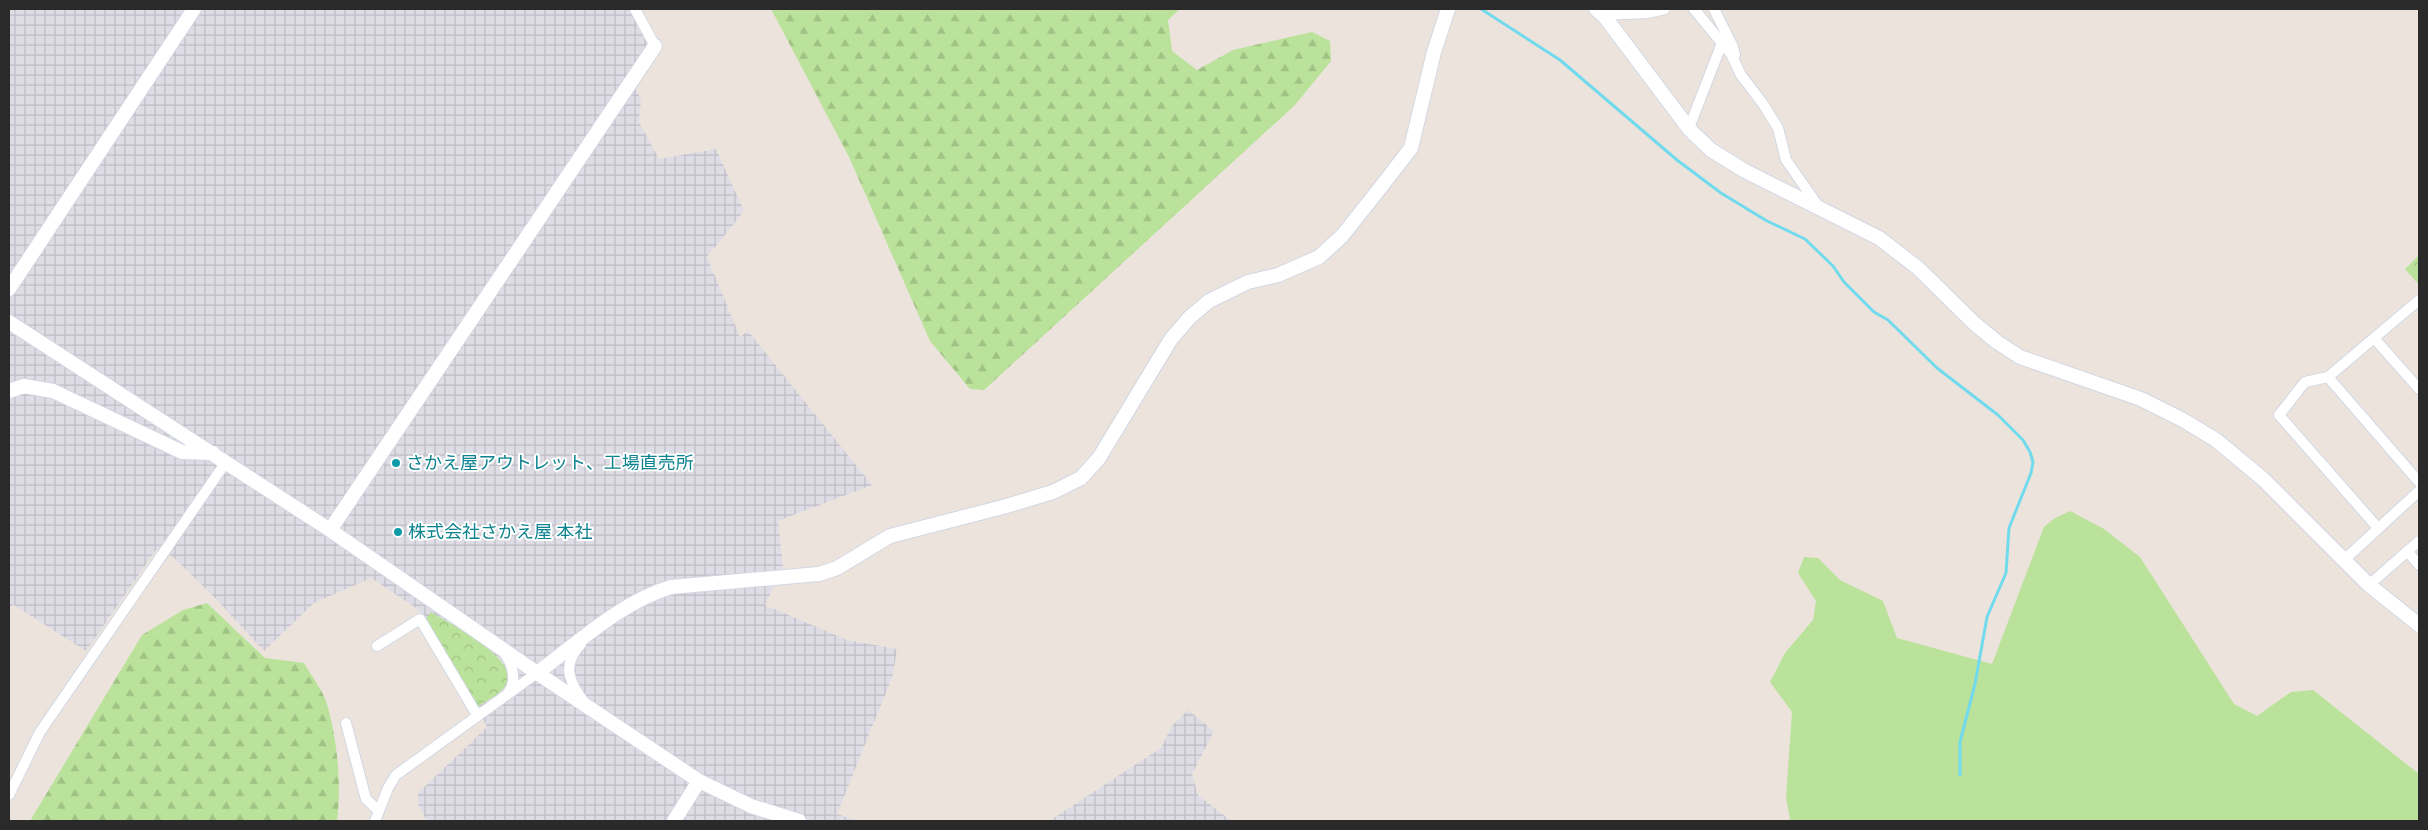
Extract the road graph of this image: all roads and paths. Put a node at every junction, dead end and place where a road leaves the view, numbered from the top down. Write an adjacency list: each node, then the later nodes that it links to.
1 (194, 9): 13 (street)
2 (635, 9): 9 (street)
3 (1448, 9): 32 (street)
4 (1665, 9): 7 (street)
5 (1694, 9): 8 (street)
6 (1714, 9): 10 (street)
7 (1599, 12): 11 (street)
8 (1722, 43): 10 (street); 11 (street)
9 (655, 46): 25 (street)
10 (1737, 66): 12 (street)
11 (1689, 128): 12 (street)
12 (1819, 207): 28 (street)
13 (9, 289)
14 (2419, 300): 16 (street)
15 (9, 322): 20 (street)
16 (2374, 338): 17 (street); 18 (street)
17 (2328, 378): 22 (street); 24 (street)
18 (2419, 390)
19 (9, 391): 20 (street)
20 (213, 453): 21 (street)
21 (226, 462): 25 (street); 41 (street)
22 (2419, 482)
23 (2419, 491): 24 (street)
24 (2378, 528): 28 (street)
25 (330, 530): 34 (street)
26 (2419, 540): 27 (street)
27 (2407, 551): 29 (street); 30 (street)
28 (2344, 560): 30 (street)
29 (2419, 565)
30 (2369, 585): 31 (street)
31 (2419, 625)
32 (588, 636): 35 (street); 37 (street)
33 (377, 646): 38 (street)
34 (500, 647): 35 (street); 36 (street)
35 (537, 673): 36 (street); 37 (street)
36 (505, 695): 38 (street)
37 (588, 707): 40 (street)
38 (477, 715): 42 (street)
39 (346, 723): 42 (street)
40 (699, 781): 44 (street); 45 (street)
41 (9, 795)
42 (379, 811): 43 (street)
43 (375, 821)
44 (674, 821)
45 (799, 821)

